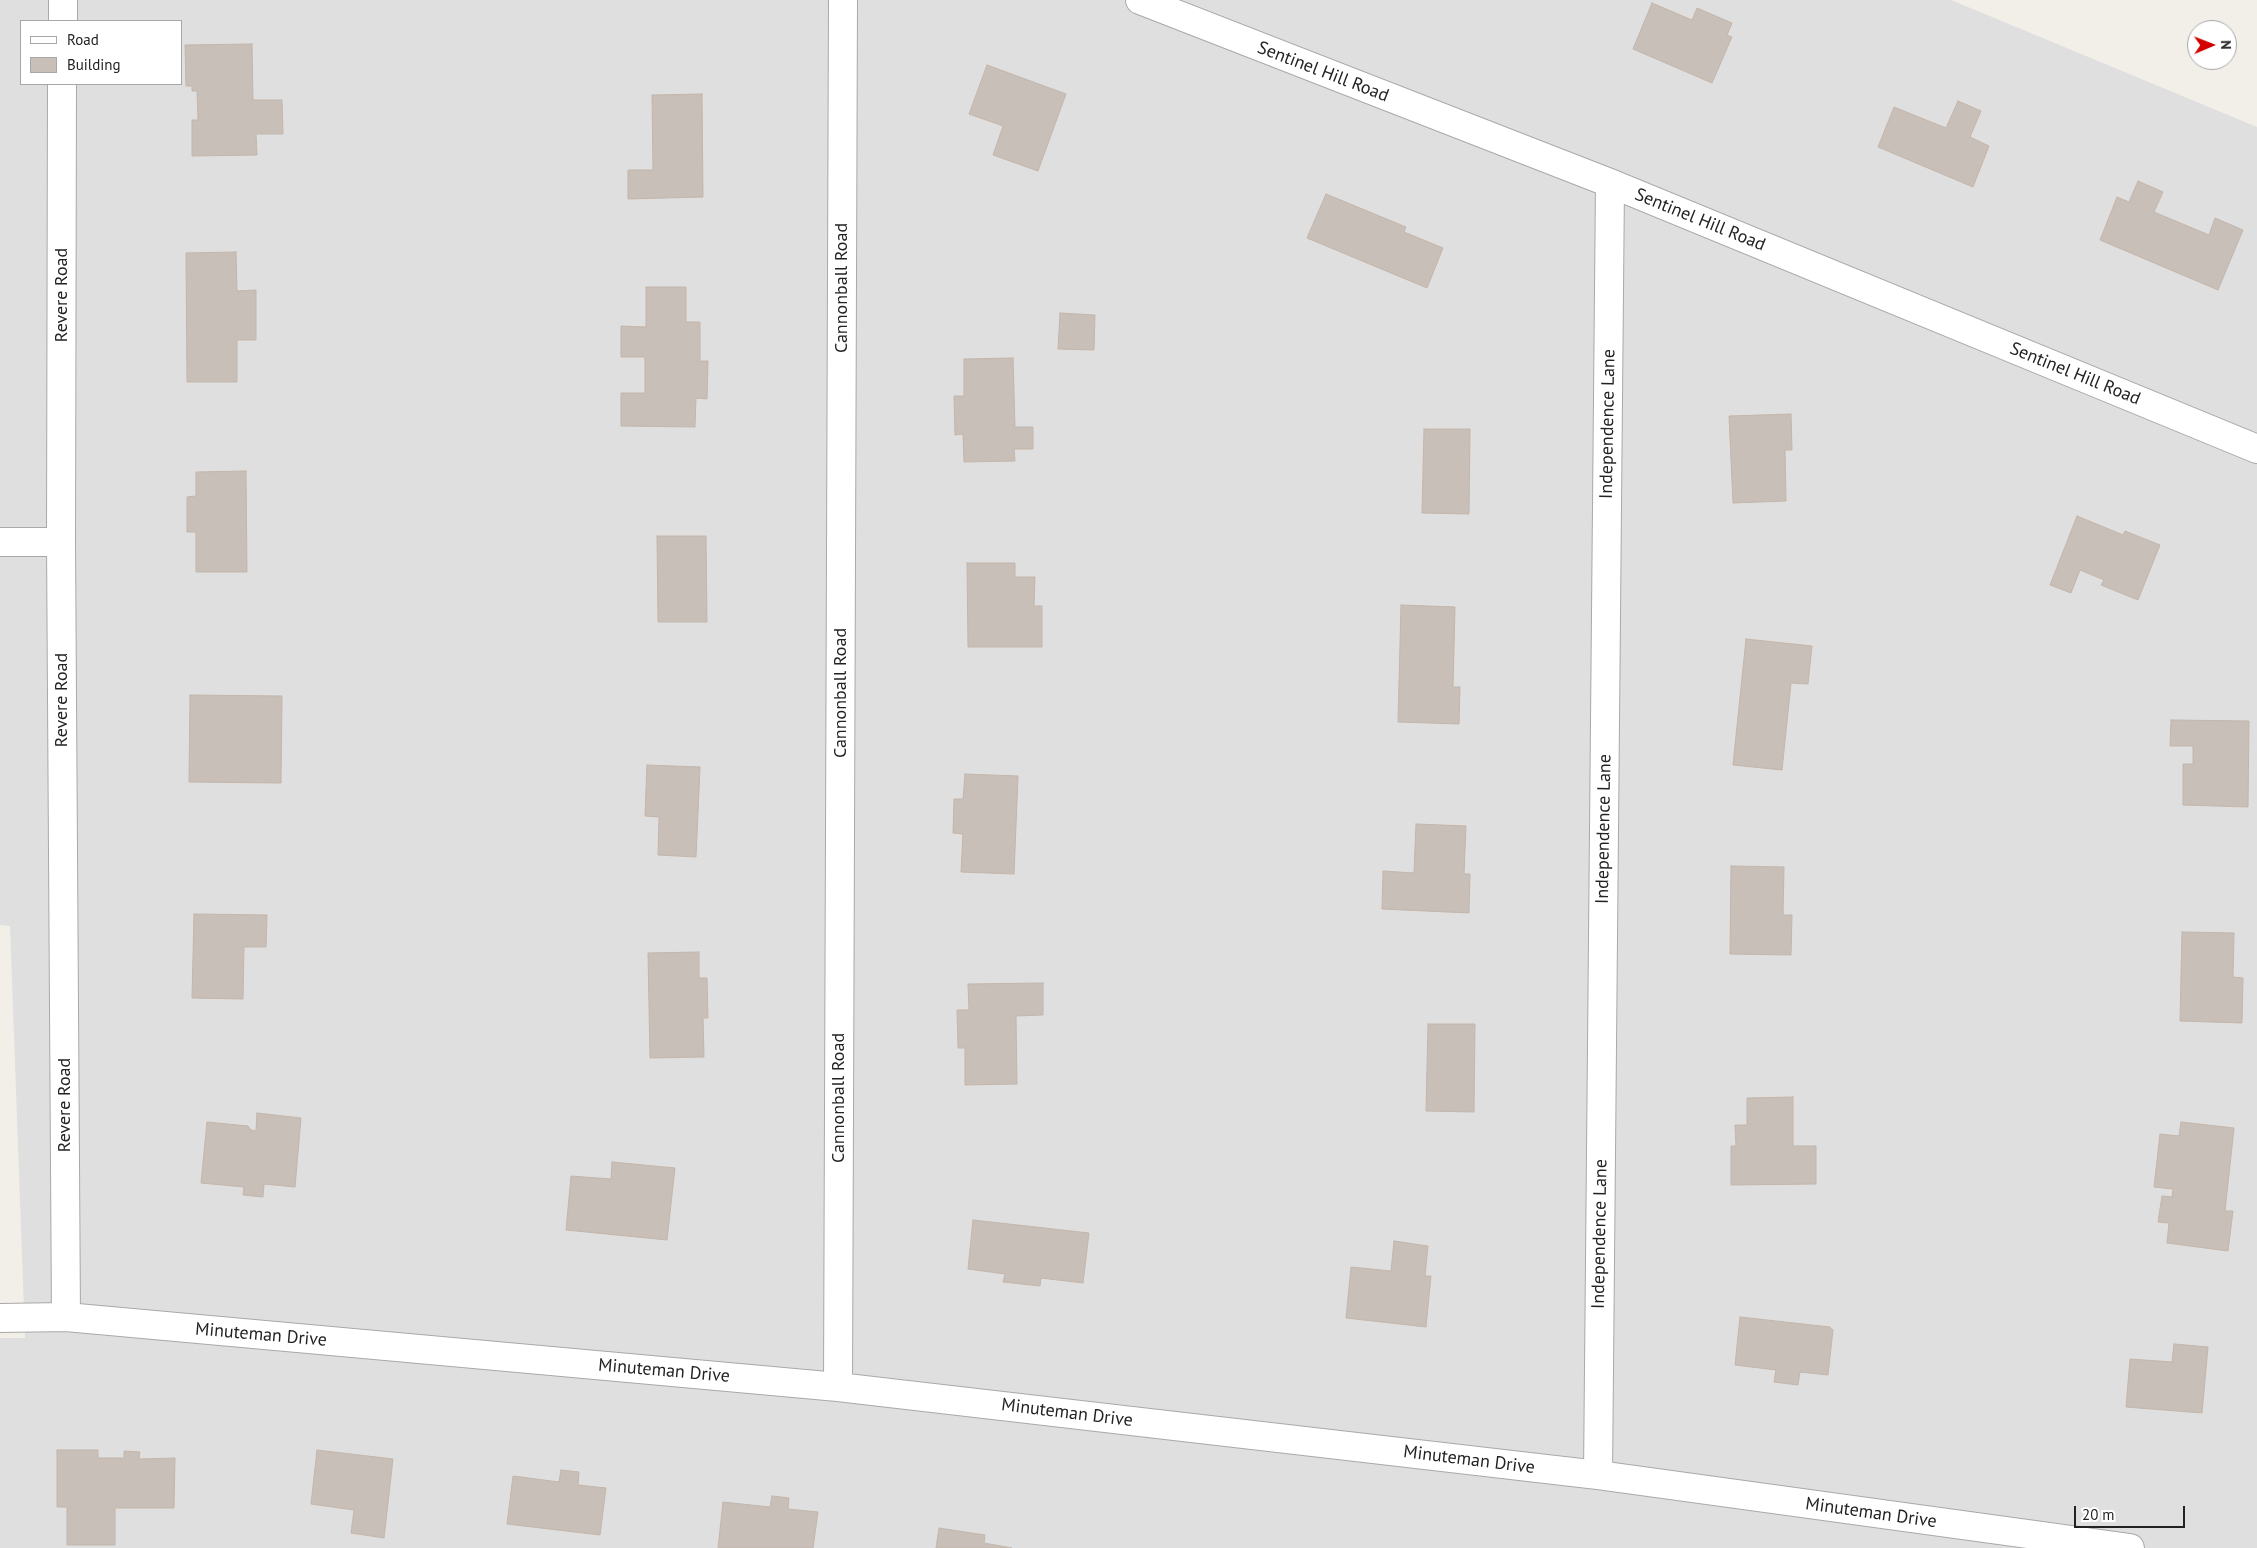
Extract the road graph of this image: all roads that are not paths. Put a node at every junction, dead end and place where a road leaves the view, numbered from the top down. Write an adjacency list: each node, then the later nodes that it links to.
1 (63, 0): 4 (street)
2 (843, 0): 12 (street, Cannonball Road)
3 (1140, 0): 6 (street, Sentinel Hill Road)
4 (63, 20)
5 (62, 85): 9 (street, Revere Road)
6 (1610, 183): 7 (street, Sentinel Hill Road); 13 (street, Independence Lane)
7 (2257, 449)
8 (0, 542): 9 (street)
9 (61, 542): 10 (street, Revere Road)
10 (66, 1317): 11 (street, Minuteman Drive); 12 (street, Minuteman Drive)
11 (0, 1318)
12 (838, 1387): 13 (street, Minuteman Drive)
13 (1598, 1475): 14 (street, Minuteman Drive)
14 (2130, 1548)

